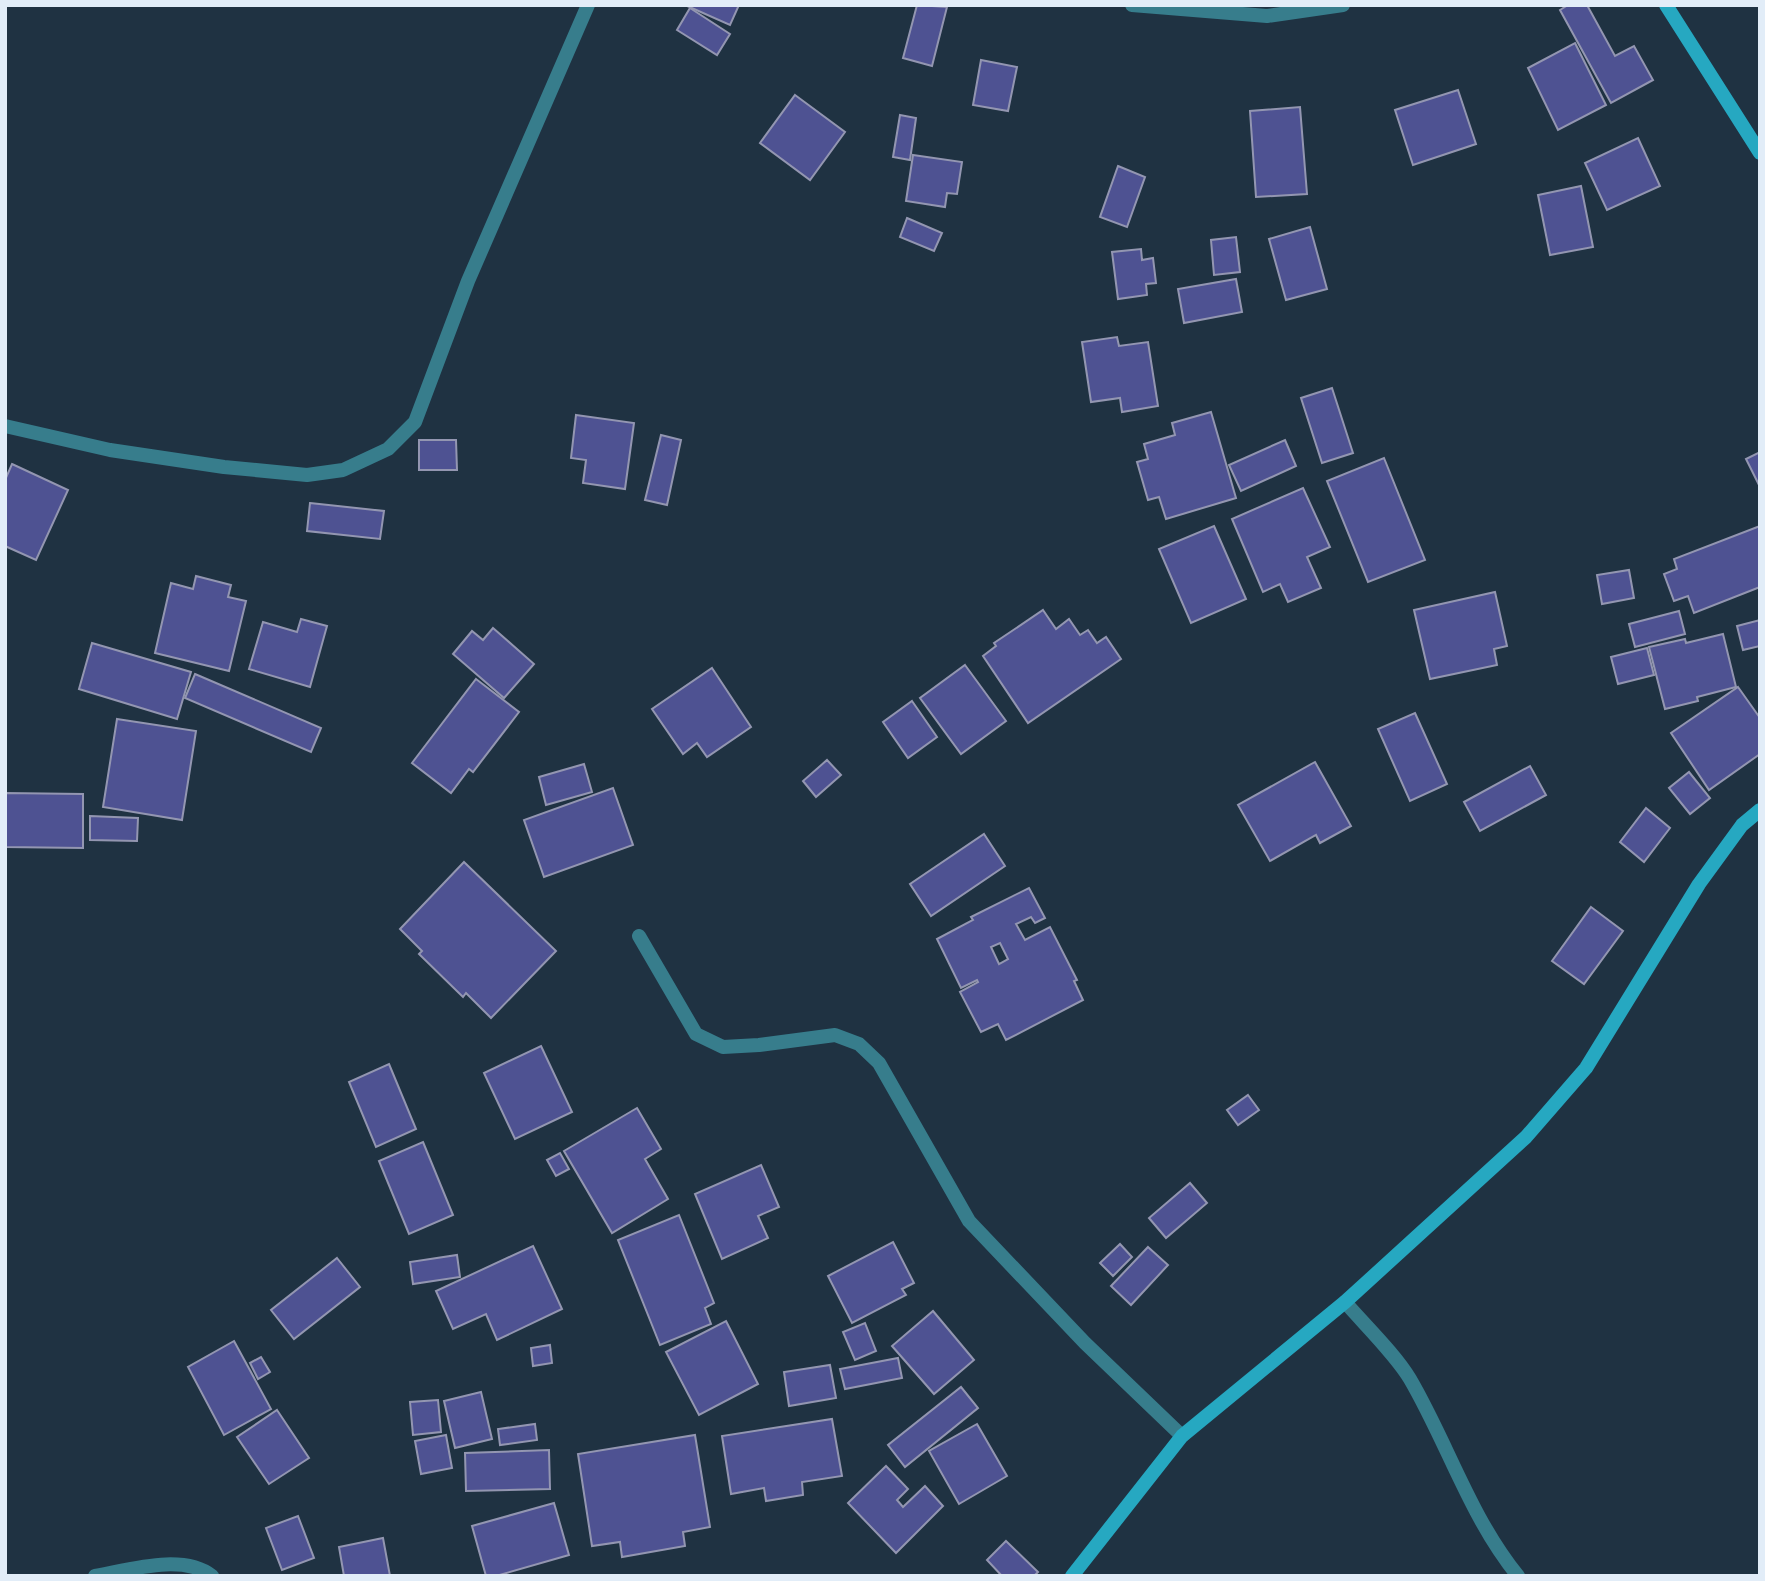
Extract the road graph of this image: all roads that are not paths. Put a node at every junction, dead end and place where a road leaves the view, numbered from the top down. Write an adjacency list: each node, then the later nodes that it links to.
1 (588, 5): 6 (street)
2 (1132, 5): 3 (street)
3 (1343, 5)
4 (1666, 5): 5 (street)
5 (1760, 153)
6 (5, 426)
7 (1760, 810): 9 (street)
8 (639, 936): 10 (street)
9 (1345, 1302): 10 (street); 14 (street)
10 (1182, 1436): 13 (street)
11 (95, 1576): 12 (street)
12 (212, 1576)
13 (1072, 1576)
14 (1518, 1576)

